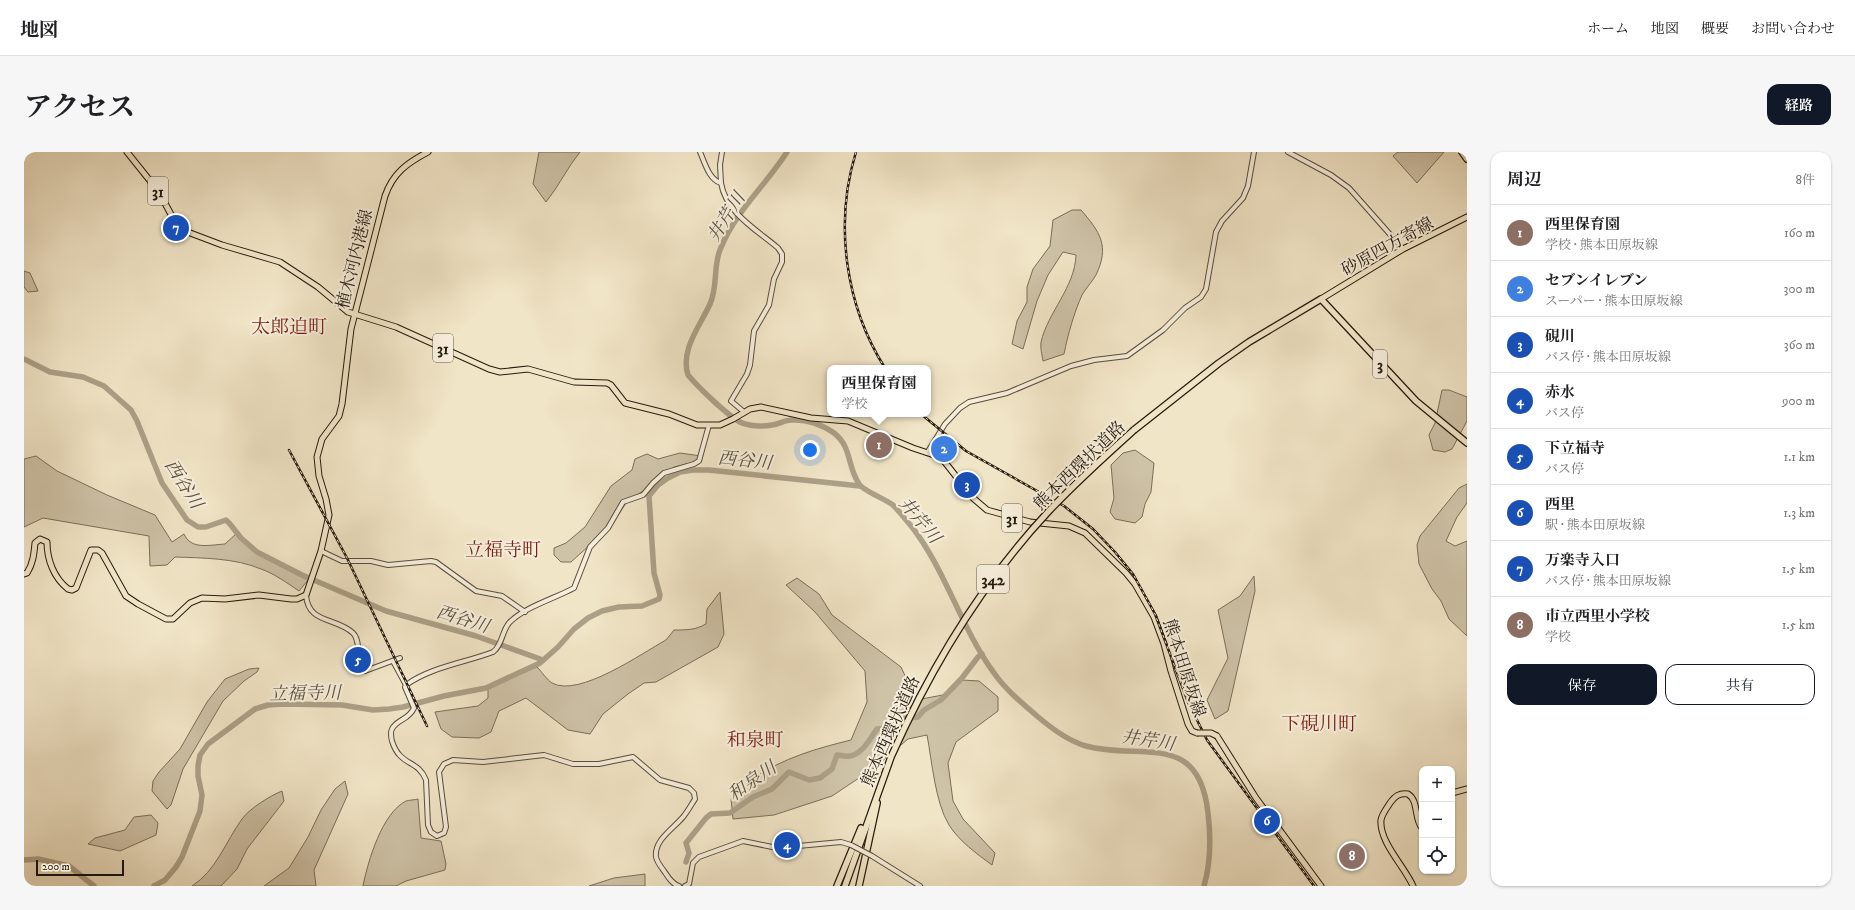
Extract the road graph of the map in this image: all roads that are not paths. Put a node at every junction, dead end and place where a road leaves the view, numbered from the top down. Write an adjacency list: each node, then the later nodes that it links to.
1 (127, 152): 13 (main road, 熊本田原坂線 / 31)
2 (428, 152): 13 (main road, 植木河内港線)
3 (700, 152): 9 (street)
4 (722, 152): 9 (street)
5 (1254, 152): 17 (street)
6 (1288, 152): 11 (street)
7 (1462, 152): 8 (highway)
8 (1467, 160)
9 (722, 183): 14 (street)
10 (1467, 217): 11 (main road, 砂原四方寄線 / 342)
11 (1403, 249): 12 (main road, 砂原四方寄線 / 342)
12 (1320, 299): 16 (highway, 3); 25 (highway, 熊本西環状道路 / 342, bridge)
13 (355, 314): 15 (main road, 熊本田原坂線 / 31); 18 (main road, 植木河内港線)
14 (744, 412): 15 (main road, 熊本田原坂線 / 31); 17 (main road, 熊本田原坂線 / 31)
15 (709, 425): 21 (street)
16 (1467, 443)
17 (927, 452): 36 (main road, 熊本田原坂線 / 31, bridge)
18 (321, 551): 20 (main road, 植木河内港線); 21 (street)
19 (24, 574): 20 (main road)
20 (306, 595): 23 (street)
21 (525, 612): 24 (street)
22 (400, 658): 23 (street)
23 (393, 660): 24 (street)
24 (406, 685): 30 (street)
25 (891, 757): 28 (highway, 熊本西環状道路 / 342); 34 (highway)
26 (1467, 789): 27 (main road)
27 (1455, 792)
28 (872, 808): 32 (highway); 33 (highway, 熊本西環状道路 / 342)
29 (1419, 824): 37 (main road)
30 (679, 886)
31 (685, 886): 35 (street, bridge)
32 (837, 886)
33 (845, 886)
34 (859, 886)
35 (920, 886)
36 (1321, 886)
37 (1413, 886)

